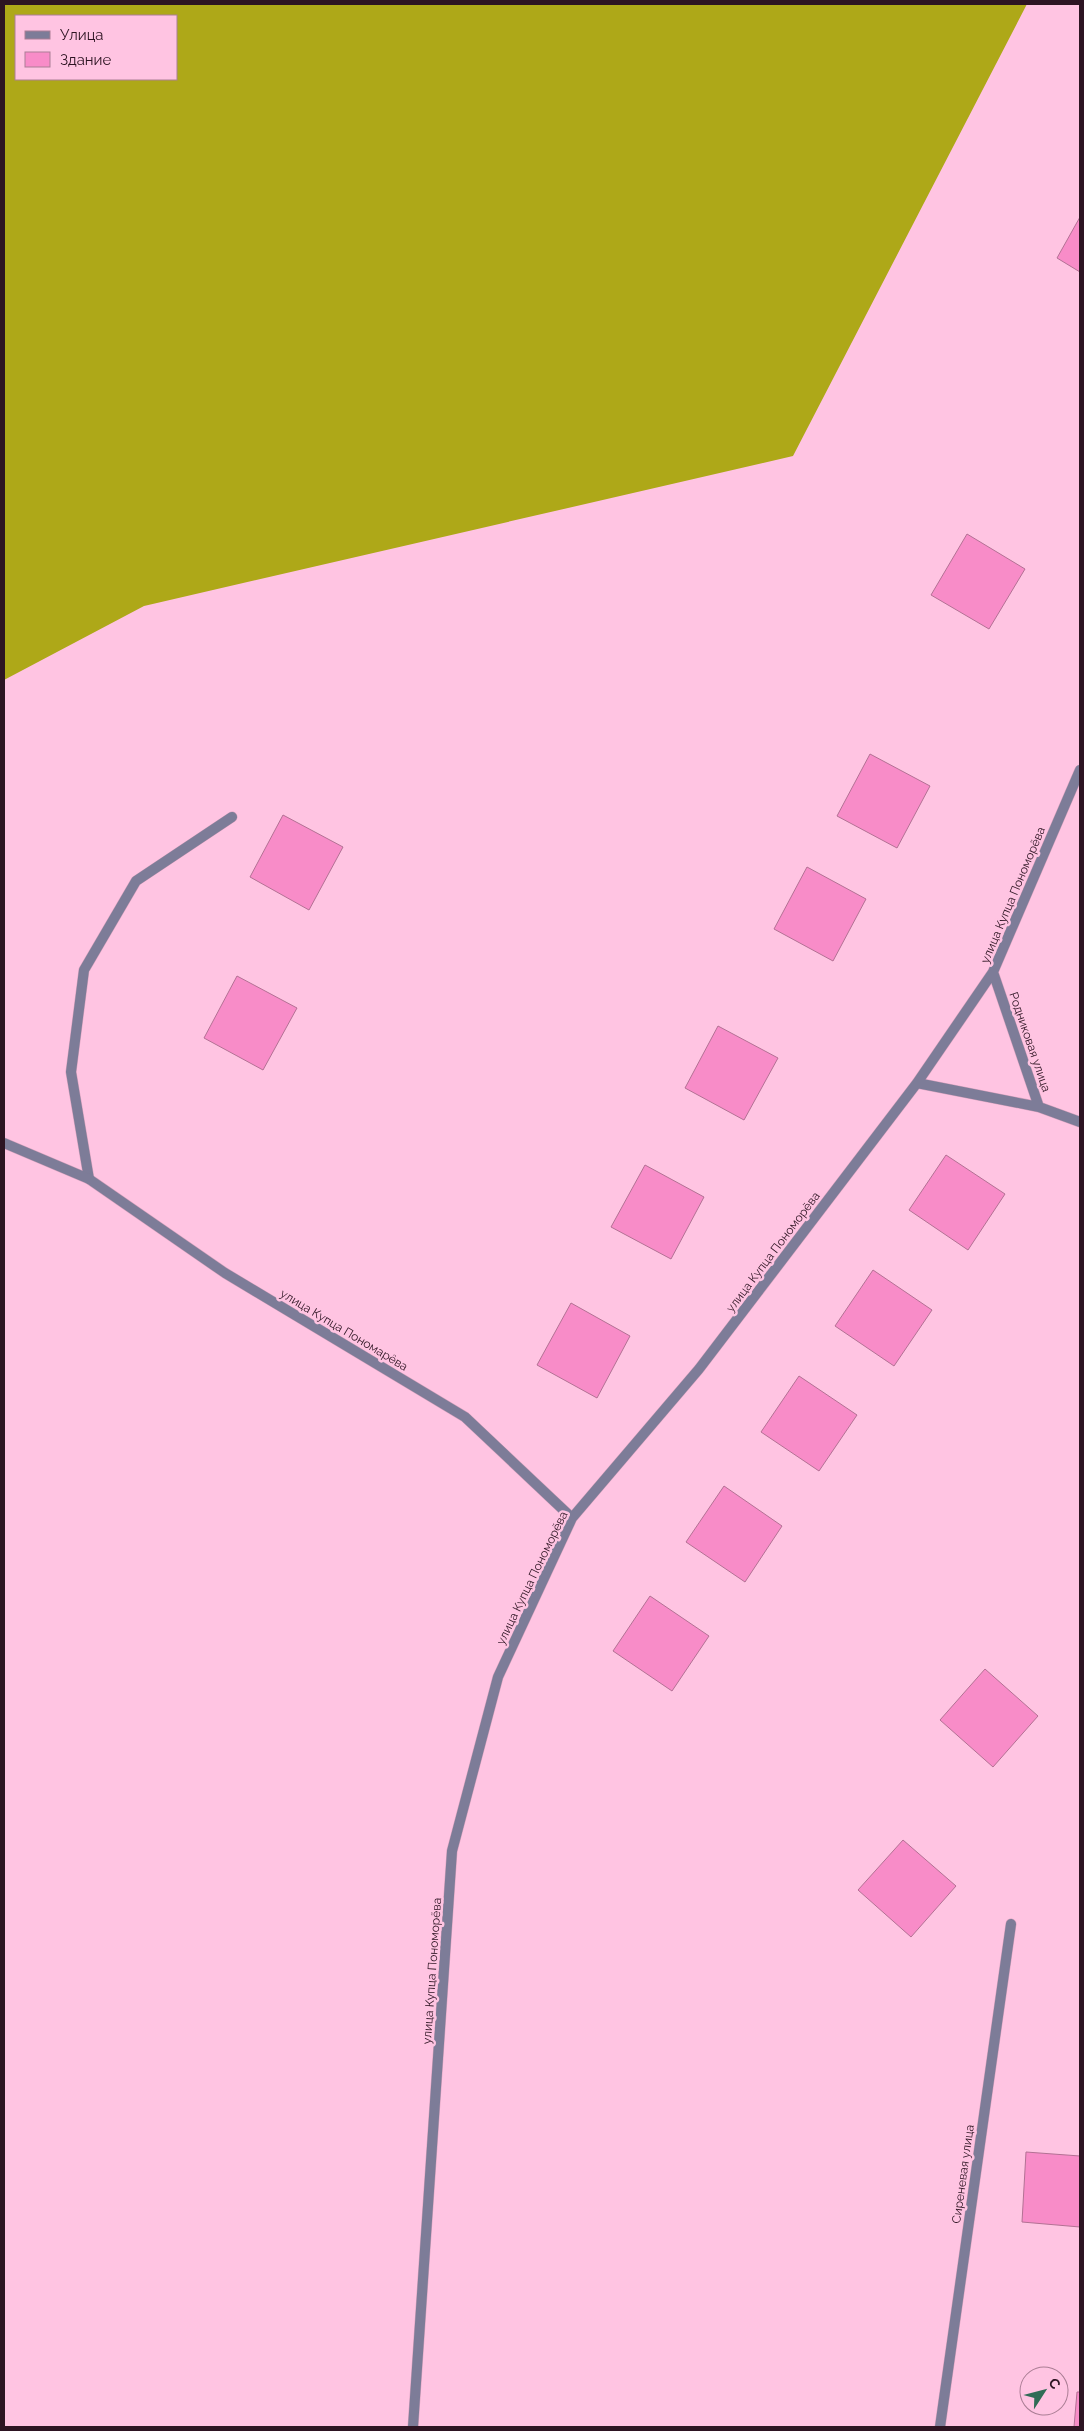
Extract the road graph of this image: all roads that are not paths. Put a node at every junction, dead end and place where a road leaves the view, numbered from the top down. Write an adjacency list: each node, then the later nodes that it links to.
1 (1080, 770): 3 (street, улица Купца Пономорёва)
2 (232, 817): 8 (street)
3 (993, 972): 4 (street, улица Купца Пономорёва); 5 (street, Родниковая улица)
4 (917, 1083): 5 (street); 9 (street, улица Купца Пономорёва)
5 (1039, 1107): 6 (street, Родниковая улица)
6 (1080, 1122)
7 (4, 1143): 8 (street, улица Купца Пономарёва)
8 (89, 1179): 9 (street, улица Купца Пономарёва)
9 (572, 1518): 11 (street, улица Купца Пономорёва)
10 (1011, 1924): 12 (street, Сиреневая улица)
11 (413, 2427)
12 (940, 2427)

